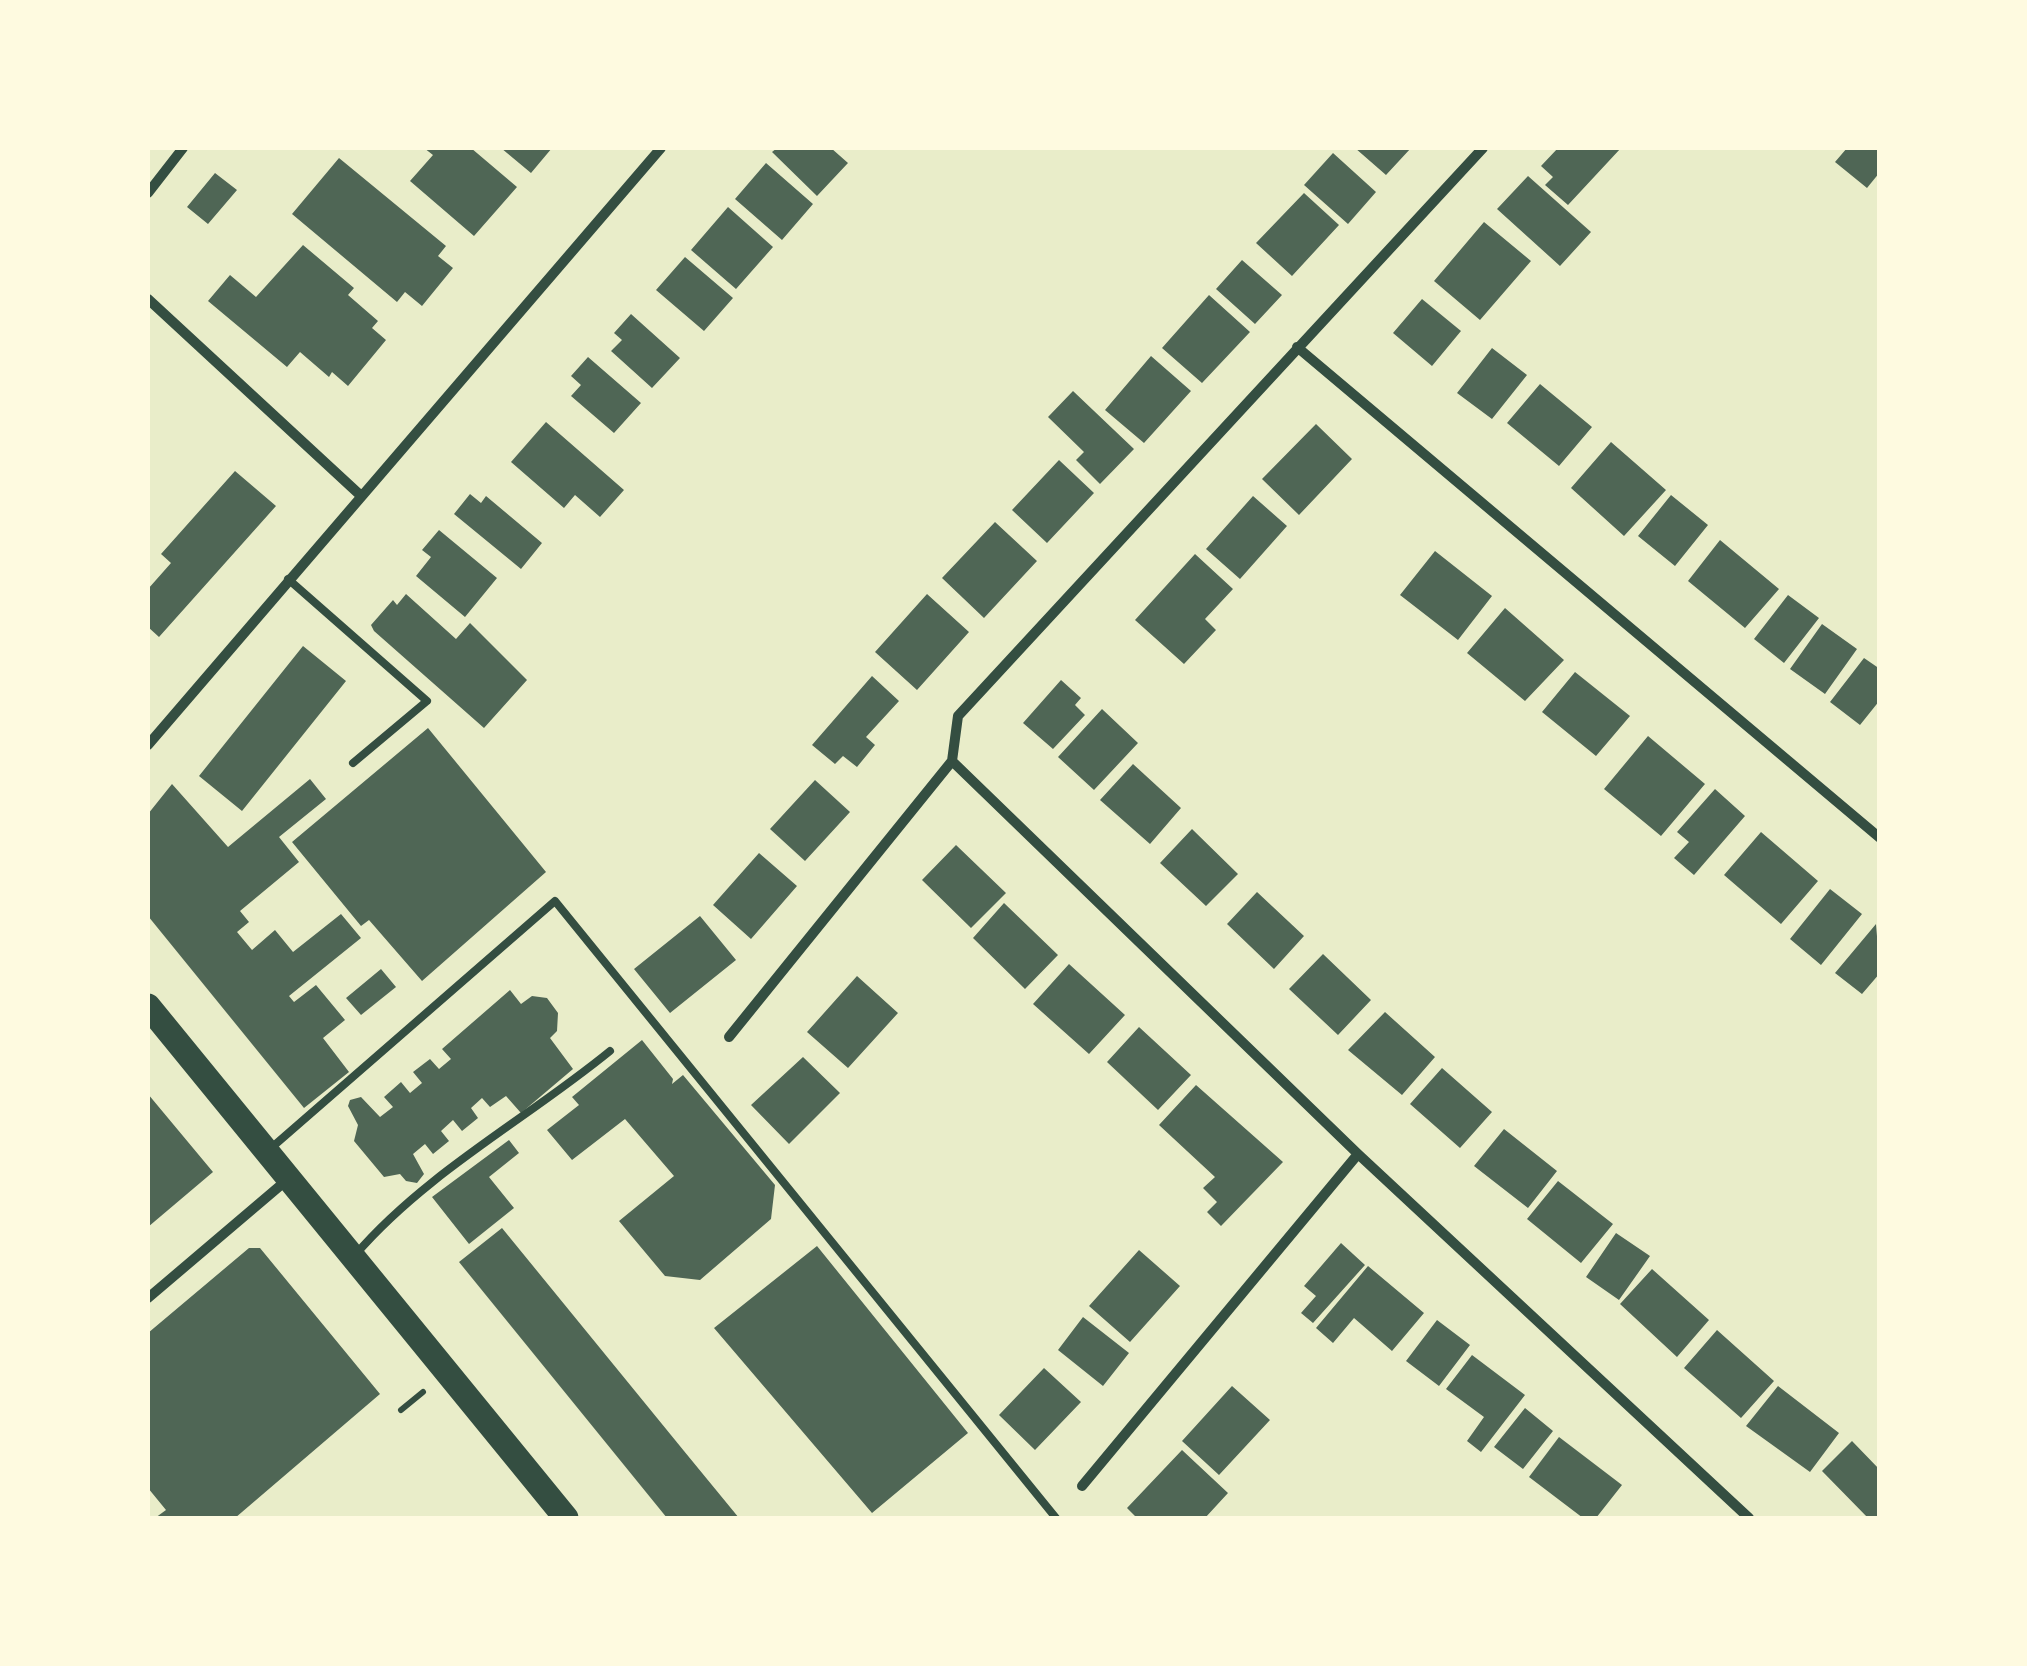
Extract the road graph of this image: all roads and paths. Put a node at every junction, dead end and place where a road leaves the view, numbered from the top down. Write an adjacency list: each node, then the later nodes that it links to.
1 (183, 148): 4 (street)
2 (661, 148): 7 (street)
3 (1483, 148): 6 (street)
4 (148, 193)
5 (148, 299): 7 (street)
6 (1298, 347): 10 (street); 12 (street)
7 (360, 494): 8 (street)
8 (288, 579): 9 (street); 11 (lane)
9 (148, 746)
10 (952, 761): 14 (street); 17 (street)
11 (353, 764)
12 (1880, 838)
13 (148, 1006): 16 (main road)
14 (729, 1037)
15 (610, 1051): 19 (lane)
16 (267, 1152): 18 (main road); 23 (lane)
17 (1358, 1154): 21 (street); 24 (street)
18 (288, 1178): 19 (main road); 20 (street)
19 (353, 1258): 22 (main road)
20 (148, 1298)
21 (1082, 1486)
22 (566, 1518)
23 (1056, 1518)
24 (1749, 1518)

